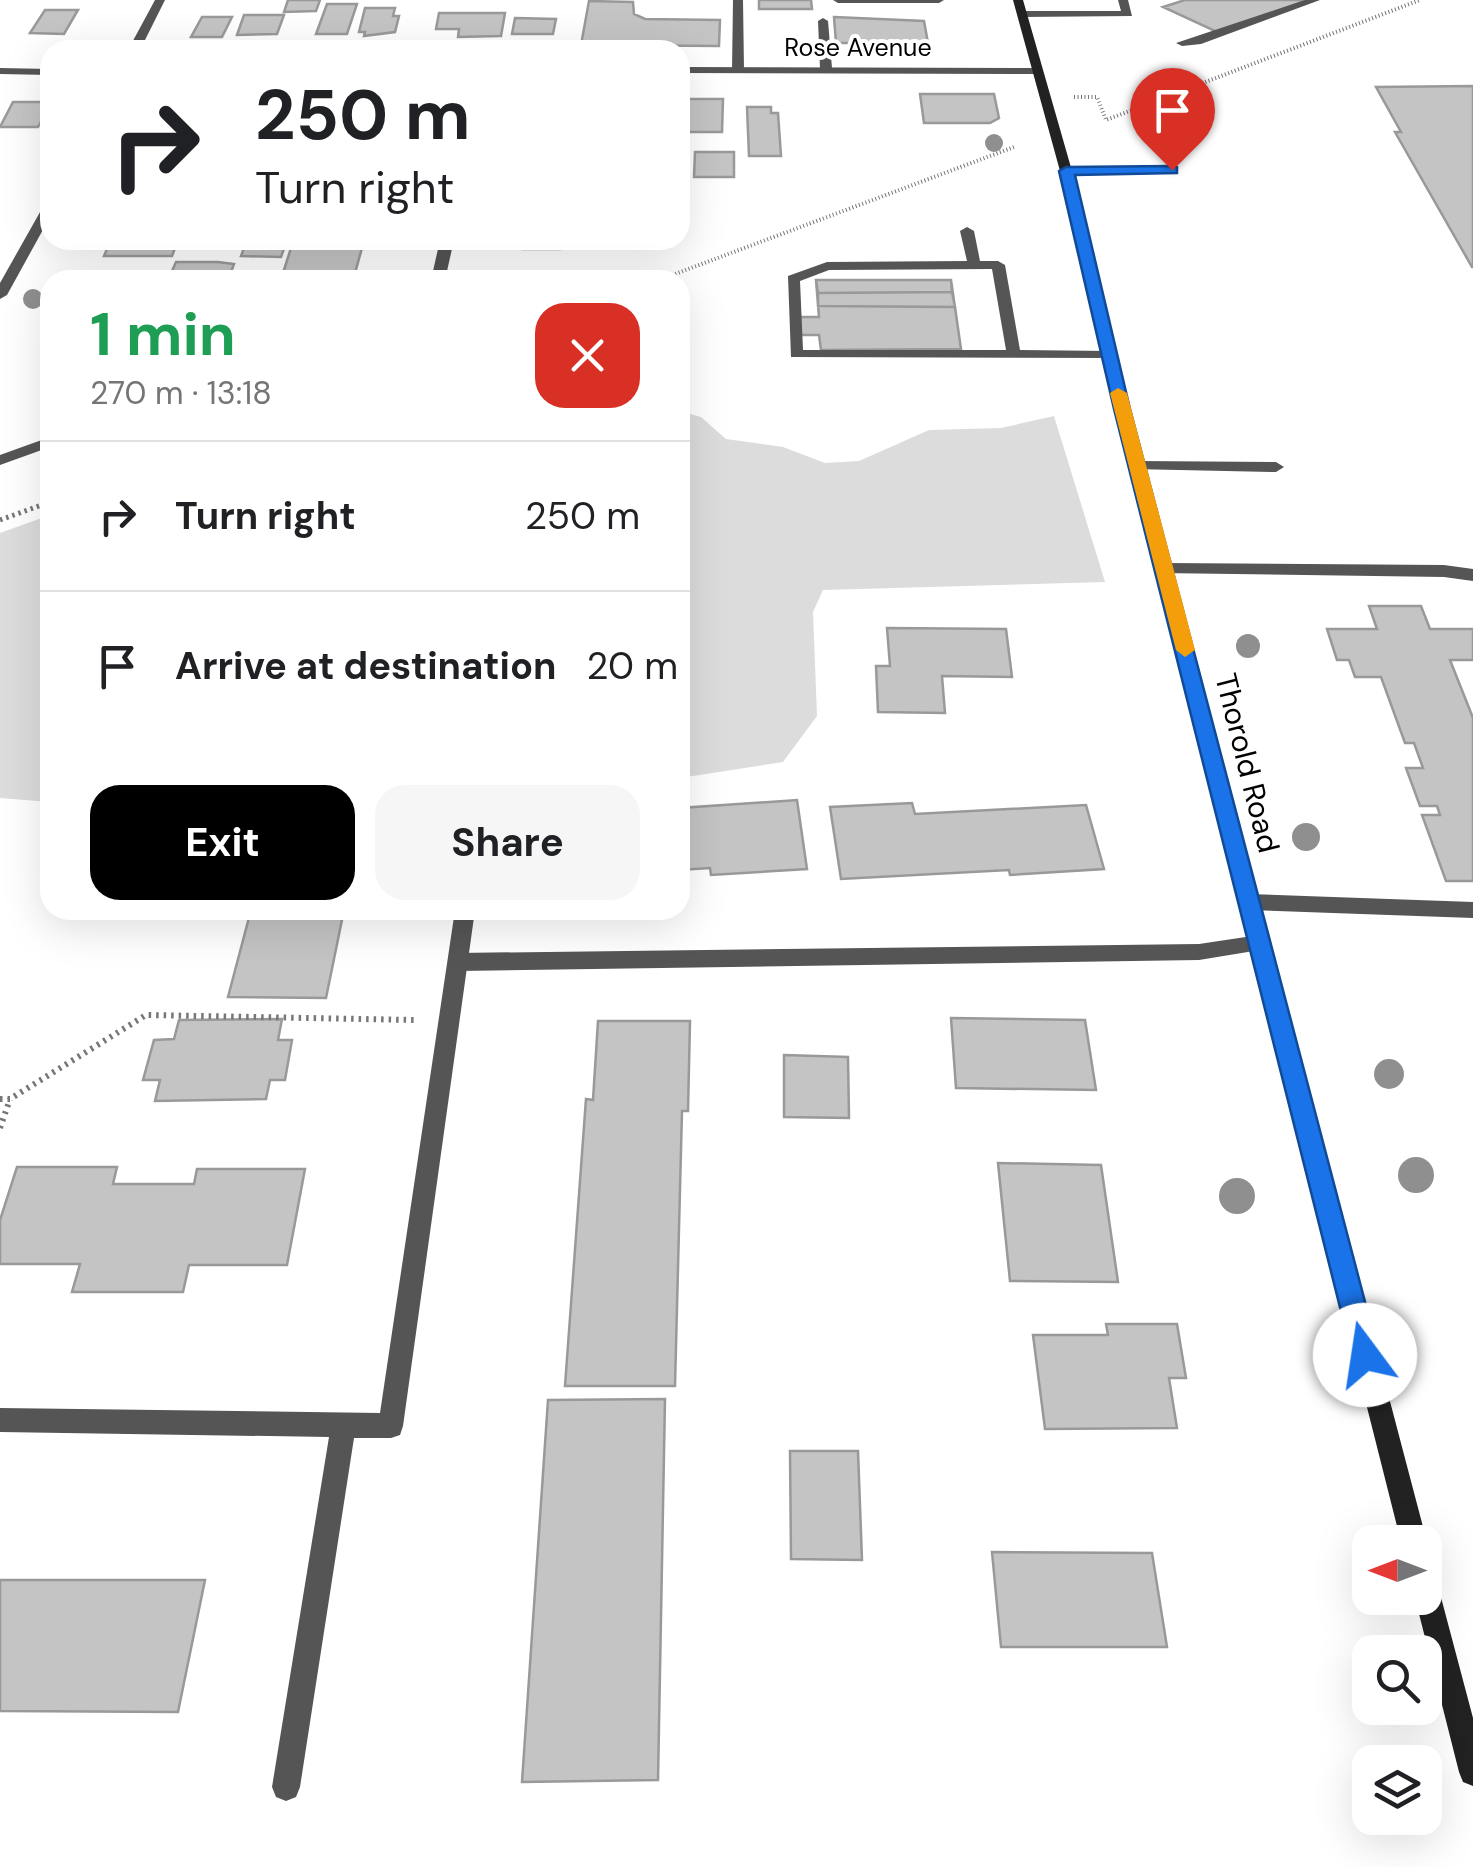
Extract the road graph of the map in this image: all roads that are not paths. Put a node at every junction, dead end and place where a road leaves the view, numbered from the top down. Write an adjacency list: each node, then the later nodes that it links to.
1 (160, 0): 9 (street)
2 (738, 0): 13 (street)
3 (838, 0): 4 (street)
4 (939, 0)
5 (1123, 0): 7 (street)
6 (1316, 0): 10 (street)
7 (1019, 4): 14 (street, Thorold Road)
8 (823, 22): 11 (street)
9 (139, 40)
10 (1182, 42)
11 (826, 68): 13 (street, Rose Avenue); 14 (street, Rose Avenue)
12 (690, 70): 13 (street, Rose Avenue)
13 (738, 70)
14 (1036, 71): 18 (street, Thorold Road)
15 (0, 72): 16 (street)
16 (40, 72)
17 (1172, 170): 18 (street)
18 (1066, 171): 24 (street, Thorold Road)
19 (40, 222): 22 (street)
20 (967, 231): 21 (street)
21 (974, 265): 23 (street); 23 (street)
22 (0, 295)
23 (1014, 355): 24 (street)
24 (1110, 355): 27 (street, Thorold Road)
25 (40, 446): 26 (street)
26 (0, 460)
27 (1138, 466): 28 (street); 29 (street, Thorold Road)
28 (1276, 468)
29 (1165, 569): 30 (street); 31 (street, Thorold Road)
30 (1473, 576)
31 (1248, 902): 32 (street); 34 (street, Thorold Road)
32 (1473, 910)
33 (464, 920): 35 (street)
34 (1259, 942): 35 (street); 38 (street, Thorold Road)
35 (458, 962): 37 (street)
36 (0, 1420): 37 (street)
37 (344, 1423): 41 (street)
38 (1410, 1525)
39 (1432, 1615): 40 (street)
40 (1473, 1772)
41 (286, 1787)

